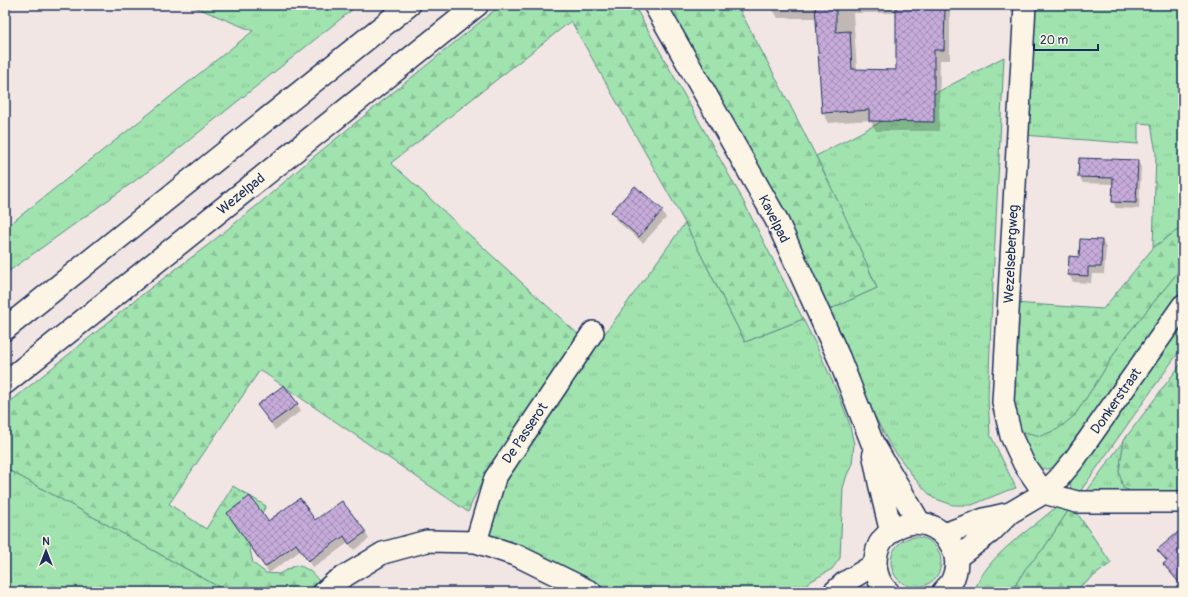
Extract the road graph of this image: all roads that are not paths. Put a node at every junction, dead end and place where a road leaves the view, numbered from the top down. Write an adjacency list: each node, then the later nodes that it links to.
1 (409, 5): 6 (main road)
2 (477, 5): 8 (main road, Wezelpad)
3 (655, 5): 9 (main road, Kavelpad)
4 (1025, 5): 10 (street, Wezelsebergweg)
5 (1183, 304): 10 (street, Donkerstraat)
6 (5, 329)
7 (593, 332): 16 (street, De Passerot)
8 (5, 383)
9 (872, 442): 13 (main road, Kavelpad); 14 (main road, Kavelpad)
10 (1044, 493): 11 (street); 12 (street, Donkerstraat)
11 (1183, 502)
12 (1010, 513): 15 (street, Donkerstraat); 17 (street, Donkerstraat)
13 (919, 522): 14 (main road); 15 (main road)
14 (891, 531): 18 (main road)
15 (944, 534): 17 (main road)
16 (476, 542): 19 (street); 20 (street)
17 (956, 558): 23 (main road)
18 (875, 564): 21 (street); 22 (main road)
19 (324, 592)
20 (591, 592)
21 (834, 592)
22 (885, 592)
23 (943, 592)

